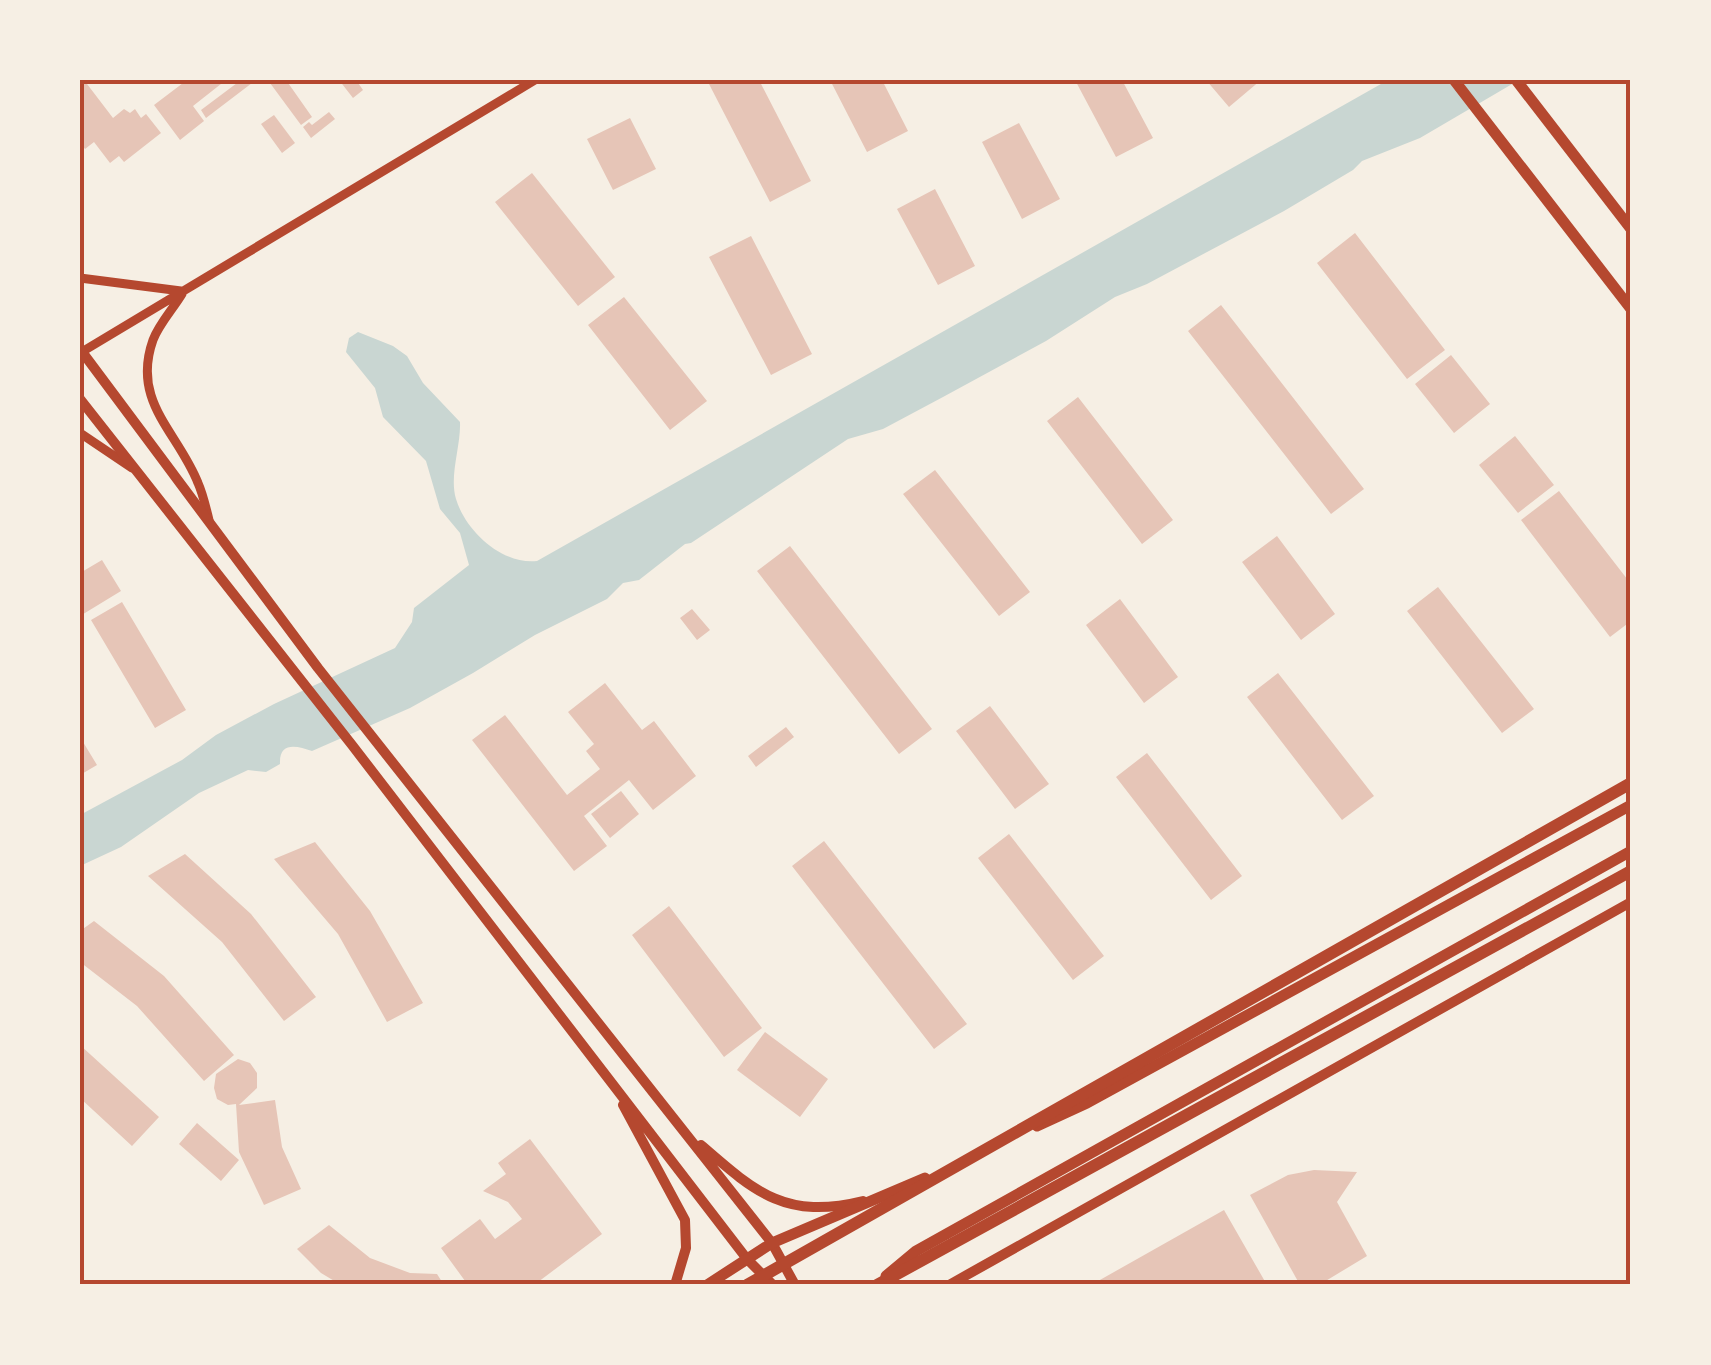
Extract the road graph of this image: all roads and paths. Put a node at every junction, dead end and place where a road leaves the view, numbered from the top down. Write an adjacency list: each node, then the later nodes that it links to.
1 (535, 80): 6 (street)
2 (1454, 80): 7 (main road)
3 (1516, 80): 4 (main road)
4 (1631, 229)
5 (80, 278): 6 (street)
6 (184, 292): 8 (street); 12 (street)
7 (1631, 309)
8 (81, 351): 12 (main road)
9 (80, 399): 11 (main road)
10 (80, 433): 11 (street)
11 (134, 469): 18 (main road)
12 (211, 525): 19 (main road)
13 (1631, 783): 25 (highway)
14 (1631, 805): 20 (main road)
15 (1631, 852): 28 (main road)
16 (1631, 871): 28 (highway)
17 (1631, 902): 29 (main road)
18 (612, 1082): 22 (main road); 23 (main road)
19 (682, 1128): 20 (main road); 21 (main road)
20 (893, 1193): 21 (main road)
21 (772, 1242): 22 (main road); 27 (main road)
22 (747, 1259): 24 (main road); 26 (main road)
23 (675, 1285)
24 (707, 1285)
25 (747, 1285)
26 (773, 1285)
27 (795, 1285)
28 (876, 1285)
29 (949, 1285)

